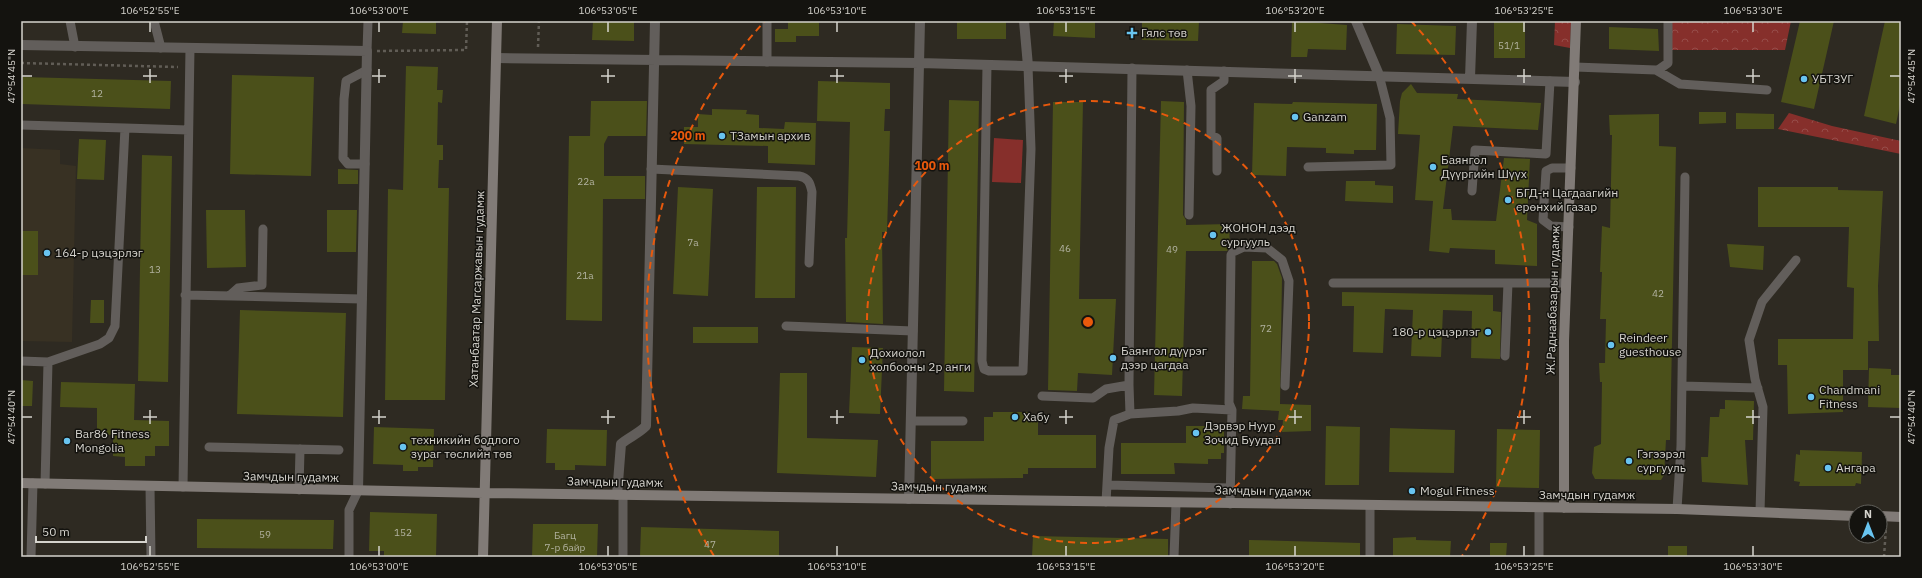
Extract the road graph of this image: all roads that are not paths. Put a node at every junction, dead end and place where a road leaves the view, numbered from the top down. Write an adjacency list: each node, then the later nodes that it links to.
1 (70, 21): 14 (lane)
2 (154, 21): 15 (lane)
3 (368, 21): 17 (lane)
4 (498, 21): 18 (street, Хатанбаатар Магсаржавын гудамж)
5 (655, 21): 19 (street)
6 (767, 21): 20 (lane)
7 (920, 21): 21 (street)
8 (1024, 21): 23 (street)
9 (1356, 21): 30 (street)
10 (1472, 21): 31 (street)
11 (1576, 21): 24 (street, Ж.Раднаабазарын гудамж)
12 (1668, 21): 28 (lane)
13 (21, 45): 14 (street)
14 (75, 47): 15 (street)
15 (161, 48): 16 (street)
16 (190, 48): 17 (street); 37 (lane)
17 (367, 51): 26 (street)
18 (497, 58): 19 (street); 84 (street, Хатанбаатар Магсаржавын гудамж)
19 (653, 61): 20 (street); 42 (street)
20 (767, 62): 21 (street)
21 (920, 63): 22 (street); 59 (street)
22 (987, 65): 23 (street); 23 (lane)
23 (1028, 66): 25 (street)
24 (1575, 67): 28 (lane); 33 (street, Ж.Раднаабазарын гудамж)
25 (1132, 68): 27 (street); 63 (lane)
26 (367, 70): 39 (street); 39 (lane)
27 (1187, 70): 29 (street); 47 (lane)
28 (1658, 70): 34 (lane)
29 (1224, 71): 30 (street); 43 (lane)
30 (1379, 75): 31 (street); 40 (lane)
31 (1470, 78): 32 (street)
32 (1550, 81): 33 (street); 38 (lane)
33 (1575, 82): 41 (street, Ж.Раднаабазарын гудамж)
34 (1768, 90)
35 (21, 125): 36 (lane)
36 (125, 128): 37 (lane); 62 (lane)
37 (188, 130): 55 (lane)
38 (1546, 154): 44 (lane); 46 (lane)
39 (365, 164): 57 (street)
40 (1308, 166)
41 (1571, 168): 44 (lane); 48 (street, Ж.Раднаабазарын гудамж)
42 (651, 170): 51 (lane); 85 (street)
43 (1217, 171)
44 (1546, 171): 48 (lane)
45 (1685, 177): 65 (lane)
46 (1472, 190)
47 (1189, 215)
48 (1569, 227): 54 (street, Ж.Раднаабазарын гудамж)
49 (264, 228): 56 (lane)
50 (1796, 260): 66 (lane)
51 (809, 263)
52 (1333, 283): 53 (lane)
53 (1508, 283): 54 (lane); 60 (lane)
54 (1566, 284): 92 (street, Ж.Раднаабазарын гудамж)
55 (185, 296): 56 (lane); 80 (lane)
56 (229, 296): 57 (lane)
57 (362, 299): 83 (street)
58 (786, 326): 59 (lane)
59 (913, 331): 70 (street)
60 (1505, 356)
61 (21, 361): 62 (lane)
62 (48, 362): 77 (lane)
63 (1129, 386): 67 (lane); 69 (lane)
64 (1285, 386): 68 (lane)
65 (1682, 386): 66 (lane); 93 (lane)
66 (1758, 388): 94 (lane)
67 (1042, 396)
68 (1232, 410): 69 (lane); 81 (lane)
69 (1130, 414): 78 (lane)
70 (911, 421): 71 (lane); 86 (street)
71 (963, 421)
72 (209, 448): 73 (lane)
73 (300, 449): 74 (lane); 82 (lane)
74 (339, 450)
75 (21, 483): 76 (street, Замчдын гудамж)
76 (32, 483): 77 (street, Замчдын гудамж); 98 (lane)
77 (45, 484): 79 (street, Замчдын гудамж)
78 (1107, 485): 81 (lane); 87 (lane)
79 (150, 486): 80 (street, Замчдын гудамж); 99 (lane)
80 (182, 488): 82 (street, Замчдын гудамж)
81 (1230, 488): 89 (lane)
82 (299, 490): 83 (street, Замчдын гудамж)
83 (358, 491): 84 (street, Замчдын гудамж); 100 (lane)
84 (484, 493): 85 (street, Замчдын гудамж); 101 (street, Хатанбаатар Магсаржавын гудамж)
85 (620, 495): 86 (street, Замчдын гудамж); 102 (lane)
86 (909, 499): 87 (street, Замчдын гудамж)
87 (1106, 502): 88 (street, Замчдын гудамж)
88 (1176, 503): 89 (street, Замчдын гудамж); 103 (lane)
89 (1230, 504): 90 (street, Замчдын гудамж)
90 (1370, 506): 91 (street, Замчдын гудамж); 104 (lane)
91 (1539, 508): 92 (street, Замчдын гудамж); 105 (lane)
92 (1564, 508): 93 (street, Замчдын гудамж)
93 (1677, 508): 94 (street, Замчдын гудамж)
94 (1760, 512): 95 (street, Замчдын гудамж)
95 (1848, 516)
96 (1888, 516): 97 (street)
97 (1901, 517)
98 (31, 557)
99 (151, 557)
100 (349, 557)
101 (483, 557)
102 (622, 557)
103 (1174, 557)
104 (1370, 557)
105 (1539, 557)

